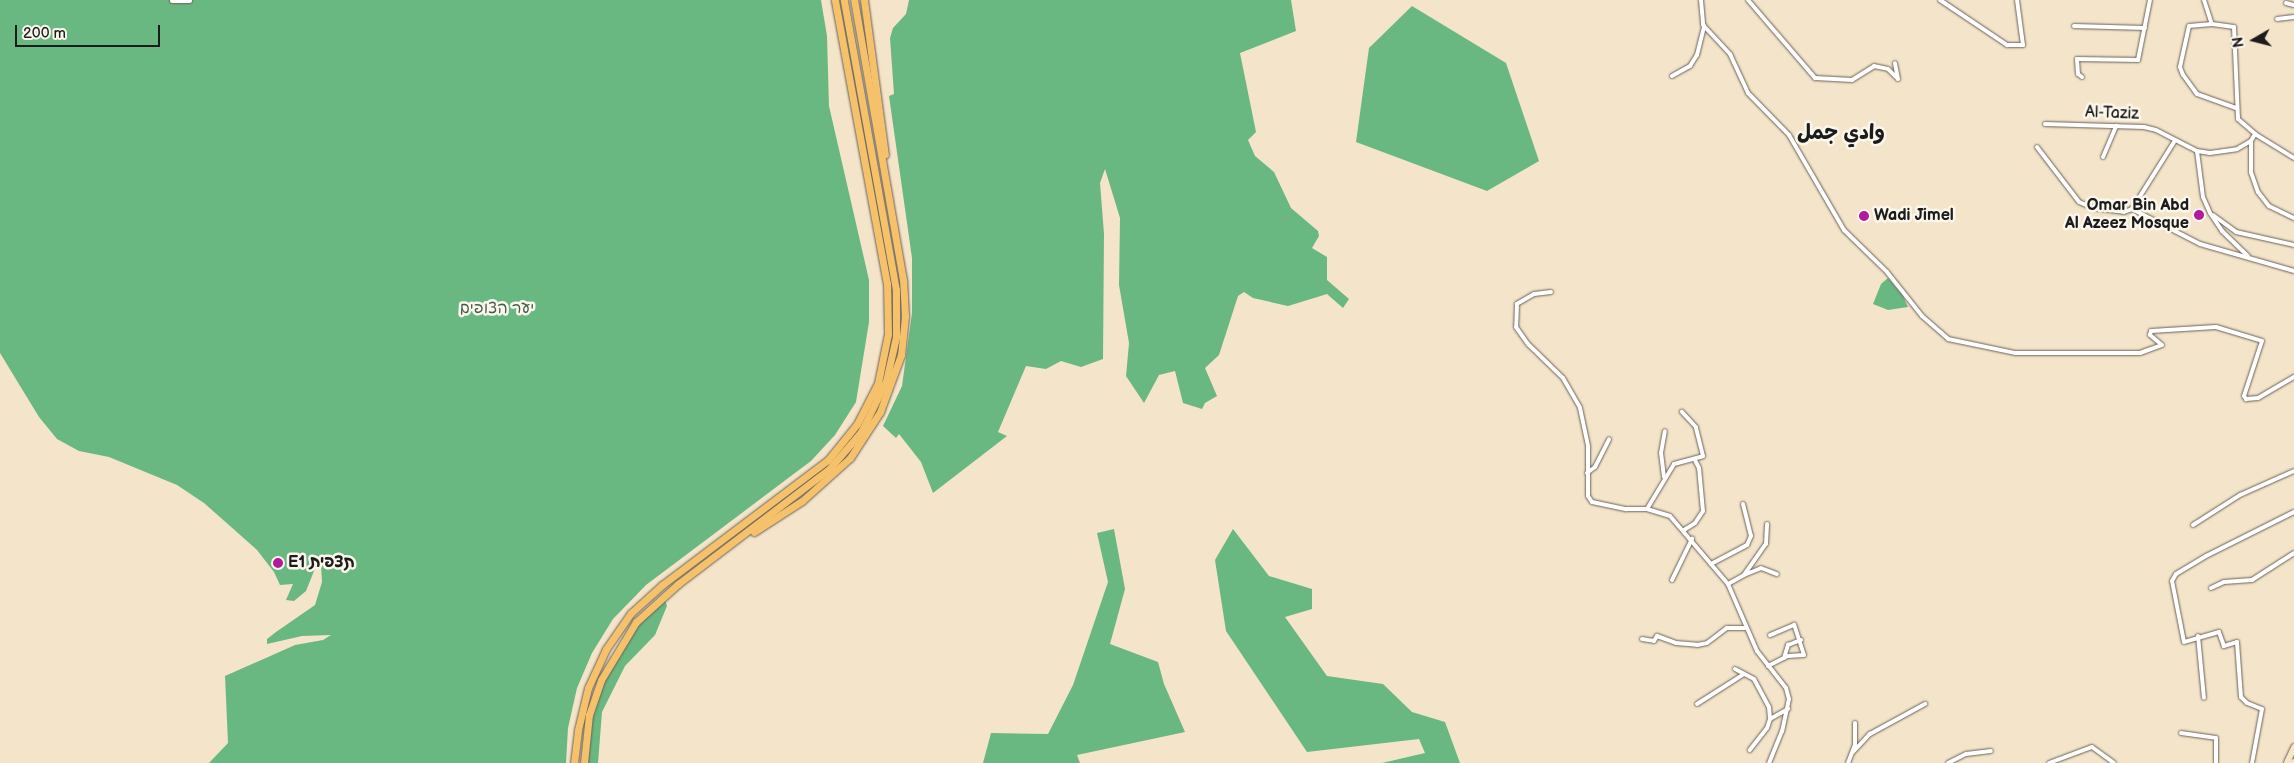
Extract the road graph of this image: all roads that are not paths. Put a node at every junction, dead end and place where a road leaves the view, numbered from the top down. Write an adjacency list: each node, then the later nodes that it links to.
1 (172, 0): 2 (street)
2 (189, 0)
3 (835, 0): 85 (highway)
4 (844, 0): 58 (highway)
5 (854, 0): 37 (highway)
6 (864, 0): 37 (highway)
7 (1701, 0): 18 (street)
8 (1748, 0): 21 (street)
9 (1940, 0): 10 (street)
10 (2017, 0)
11 (2150, 0): 20 (street)
12 (2204, 0): 17 (street)
13 (2286, 3): 14 (street)
14 (2294, 5)
15 (2294, 18): 16 (street)
16 (2277, 19)
17 (2212, 24): 24 (street); 24 (street)
18 (1704, 26): 22 (street); 42 (street)
19 (2074, 26): 20 (street)
20 (2145, 28): 23 (street)
21 (1895, 63)
22 (1672, 76)
23 (2082, 77)
24 (2236, 108): 27 (street)
25 (2045, 124): 26 (street, Al-Taziz)
26 (2116, 126): 28 (street, Al-Taziz); 32 (street)
27 (2255, 134): 29 (street); 33 (street)
28 (2174, 142): 31 (street, Al-Taziz); 34 (street)
29 (2251, 142): 31 (street, Al-Taziz); 36 (street)
30 (2037, 147): 34 (street)
31 (2197, 151): 35 (street)
32 (2103, 157)
33 (2294, 158)
34 (2132, 209): 39 (street)
35 (2210, 213): 38 (street); 39 (street)
36 (2294, 218)
37 (894, 227): 58 (highway)
38 (2294, 245)
39 (2250, 257): 40 (street)
40 (2294, 271)
41 (1551, 292): 48 (street)
42 (2294, 377)
43 (1682, 412): 46 (street)
44 (1665, 431): 49 (street)
45 (1609, 439): 48 (street)
46 (1695, 460): 49 (street); 55 (street)
47 (2294, 471): 54 (street)
48 (1587, 473): 51 (street)
49 (1664, 477): 51 (street)
50 (1743, 504): 59 (street)
51 (1647, 509): 55 (street)
52 (2294, 512): 67 (street)
53 (1768, 524): 61 (street)
54 (2194, 526)
55 (1684, 530): 56 (street)
56 (1692, 539): 59 (street); 62 (street)
57 (2294, 553): 64 (street)
58 (711, 558): 86 (highway)
59 (1711, 564): 63 (street)
60 (1777, 574): 61 (street)
61 (1744, 575): 63 (street)
62 (1672, 580)
63 (1728, 584): 65 (street)
64 (2211, 588)
65 (1745, 628): 68 (street); 71 (street)
66 (1770, 635): 69 (street)
67 (2198, 636): 74 (street); 93 (street)
68 (1642, 639)
69 (1801, 640): 70 (street); 70 (street)
70 (1784, 658): 71 (street)
71 (1768, 666): 77 (street)
72 (1735, 668): 73 (street)
73 (1744, 674): 75 (street); 78 (street)
74 (2204, 698)
75 (1698, 704)
76 (1925, 704): 84 (street)
77 (1788, 708): 78 (street); 87 (street)
78 (1770, 719): 82 (street)
79 (1855, 723): 84 (street)
80 (2180, 734): 92 (street)
81 (2294, 748): 94 (main road)
82 (1750, 750)
83 (1991, 751): 89 (street)
84 (1853, 752): 88 (street)
85 (574, 763)
86 (584, 763)
87 (1769, 763)
88 (1848, 763)
89 (1948, 763)
90 (2049, 763): 91 (street)
91 (2114, 763)
92 (2216, 763)
93 (2252, 763)
94 (2287, 763)

